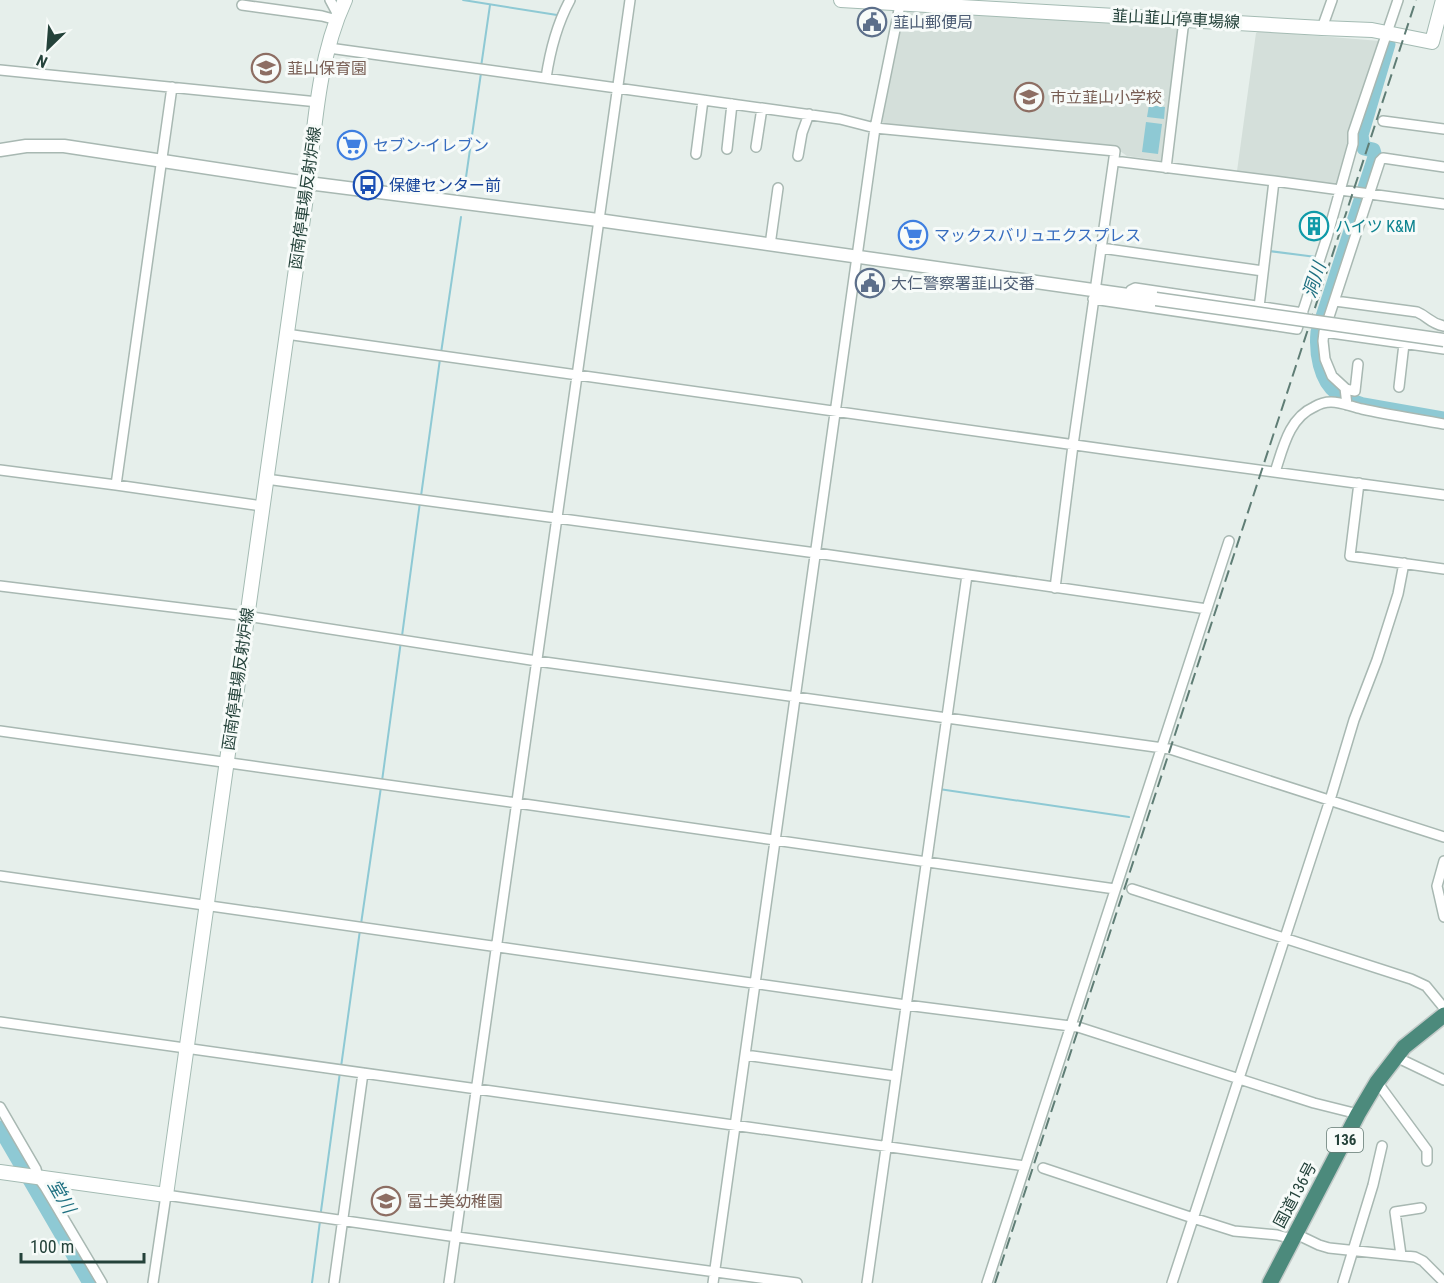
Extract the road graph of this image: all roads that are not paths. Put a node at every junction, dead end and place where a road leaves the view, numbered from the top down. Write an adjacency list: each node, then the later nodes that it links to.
1 (330, 0): 11 (street)
2 (345, 0): 11 (main road, 函南停車場反射炉線)
3 (570, 0): 18 (street)
4 (630, 0): 20 (street)
5 (841, 0): 9 (main road, 韮山韮山停車場線)
6 (1332, 0): 13 (street)
7 (1398, 0): 14 (street)
8 (1443, 0): 15 (main road, 韮山韮山停車場線)
9 (900, 2): 12 (main road, 韮山韮山停車場線); 27 (street)
10 (242, 5): 11 (street)
11 (337, 17): 16 (main road, 函南停車場反射炉線)
12 (1184, 20): 13 (main road, 韮山韮山停車場線); 37 (street)
13 (1322, 28): 14 (main road, 韮山韮山停車場線)
14 (1386, 32): 15 (main road, 韮山韮山停車場線); 41 (street)
15 (1438, 43)
16 (329, 48): 18 (street); 22 (main road, 函南停車場反射炉線)
17 (0, 70): 19 (street)
18 (546, 78): 20 (street)
19 (172, 87): 22 (street); 34 (street)
20 (617, 88): 21 (street); 44 (street)
21 (703, 100): 23 (street); 32 (street)
22 (318, 102): 39 (main road, 函南停車場反射炉線)
23 (732, 104): 24 (street); 30 (street)
24 (762, 108): 25 (street); 29 (street)
25 (809, 114): 27 (street); 33 (street)
26 (1383, 121): 28 (street)
27 (875, 128): 35 (street); 47 (street)
28 (1444, 129)
29 (756, 147)
30 (727, 149)
31 (0, 150): 34 (street)
32 (696, 154)
33 (798, 156)
34 (163, 161): 39 (street); 72 (street)
35 (1114, 161): 37 (street); 46 (street)
36 (1444, 167): 42 (street)
37 (1166, 168): 38 (street)
38 (1274, 181): 41 (street); 48 (street)
39 (308, 183): 44 (street); 56 (main road, 函南停車場反射炉線)
40 (778, 188): 45 (street)
41 (1340, 190): 42 (street); 53 (street)
42 (1365, 193): 43 (street); 51 (street)
43 (1444, 204)
44 (598, 220): 45 (street); 61 (street)
45 (770, 245): 47 (street)
46 (1101, 248): 48 (street); 49 (street)
47 (856, 257): 49 (street); 65 (street)
48 (1263, 271): 52 (street)
49 (1094, 294): 50 (street); 53 (street); 67 (street)
50 (1129, 295): 52 (street); 57 (street, bridge)
51 (1335, 301): 54 (street); 55 (street)
52 (1259, 307): 53 (street)
53 (1303, 313)
54 (1444, 326)
55 (1324, 332): 58 (street); 63 (street)
56 (286, 334): 61 (street); 70 (main road, 函南停車場反射炉線)
57 (1444, 340)
58 (1404, 344): 59 (street); 62 (street)
59 (1444, 349)
60 (1358, 364): 63 (street)
61 (577, 375): 65 (street); 75 (street)
62 (1399, 387)
63 (1345, 391): 64 (street)
64 (1347, 404): 66 (street); 69 (street)
65 (835, 410): 67 (street); 77 (street)
66 (1444, 423)
67 (1073, 445): 69 (street); 82 (street)
68 (0, 470): 72 (street)
69 (1275, 472): 71 (street)
70 (266, 479): 74 (main road, 函南停車場反射炉線); 75 (street)
71 (1359, 483): 73 (street); 78 (street)
72 (116, 485): 74 (street)
73 (1444, 495)
74 (262, 506): 84 (main road, 函南停車場反射炉線)
75 (557, 519): 77 (street); 85 (street)
76 (1229, 541): 83 (street)
77 (816, 553): 80 (street); 86 (street)
78 (1404, 563): 79 (street); 91 (street)
79 (1444, 569)
80 (967, 575): 82 (street); 87 (street)
81 (0, 586): 84 (street)
82 (1055, 588): 83 (street)
83 (1207, 609): 89 (street)
84 (246, 616): 85 (street); 90 (main road, 函南停車場反射炉線)
85 (537, 661): 86 (street); 92 (street)
86 (795, 696): 87 (street); 94 (street)
87 (946, 717): 89 (street); 96 (street)
88 (0, 731): 90 (street)
89 (1161, 747): 91 (street); 98 (street)
90 (226, 762): 92 (street); 100 (main road, 函南停車場反射炉線)
91 (1330, 800): 93 (street); 102 (street)
92 (517, 803): 94 (street); 103 (street)
93 (1444, 837)
94 (775, 840): 96 (street); 104 (street)
95 (1444, 861): 101 (street)
96 (926, 862): 98 (street); 105 (street)
97 (0, 876): 100 (street)
98 (1115, 889): 109 (street)
99 (1132, 890): 102 (street)
100 (207, 905): 103 (street); 110 (main road, 函南停車場反射炉線)
101 (1444, 917)
102 (1284, 939): 106 (street); 115 (street)
103 (496, 947): 104 (street); 118 (street)
104 (754, 983): 105 (street); 111 (street)
105 (906, 1005): 109 (street); 114 (street)
106 (1444, 1008)
107 (1444, 1015): 112 (highway, 国道136号 / 136)
108 (0, 1022): 110 (street)
109 (1071, 1026): 115 (street); 125 (street)
110 (187, 1047): 113 (street); 129 (main road, 函南停車場反射炉線)
111 (745, 1055): 114 (street); 121 (street)
112 (1396, 1057): 116 (street); 117 (highway, 国道136号 / 136)
113 (363, 1073): 118 (street); 132 (street)
114 (896, 1076): 123 (street)
115 (1238, 1078): 120 (street); 131 (street)
116 (1444, 1080)
117 (1377, 1082): 120 (highway, 国道136号 / 136); 124 (street)
118 (477, 1089): 121 (street); 134 (street)
119 (0, 1107): 128 (street)
120 (1358, 1114): 133 (highway, 国道136号 / 136)
121 (735, 1126): 123 (street); 137 (street)
122 (1382, 1146): 135 (street)
123 (886, 1148): 125 (street); 145 (street)
124 (1427, 1161)
125 (1025, 1166): 146 (street)
126 (1043, 1168): 131 (street)
127 (0, 1172): 128 (main road)
128 (38, 1177): 129 (main road); 139 (street)
129 (166, 1195): 132 (street); 140 (street)
130 (1421, 1208): 136 (street)
131 (1193, 1218): 133 (street); 147 (street)
132 (343, 1221): 134 (street); 141 (street)
133 (1294, 1236): 135 (street); 148 (highway, 国道136号 / 136)
134 (456, 1237): 137 (street); 142 (street)
135 (1353, 1251): 136 (street); 149 (street)
136 (1401, 1255): 138 (street)
137 (715, 1272): 143 (street); 144 (street)
138 (1444, 1282)
139 (102, 1283)
140 (153, 1283)
141 (334, 1283)
142 (449, 1283)
143 (713, 1283)
144 (797, 1283)
145 (867, 1283)
146 (987, 1283)
147 (1172, 1283)
148 (1270, 1283)
149 (1343, 1283)

